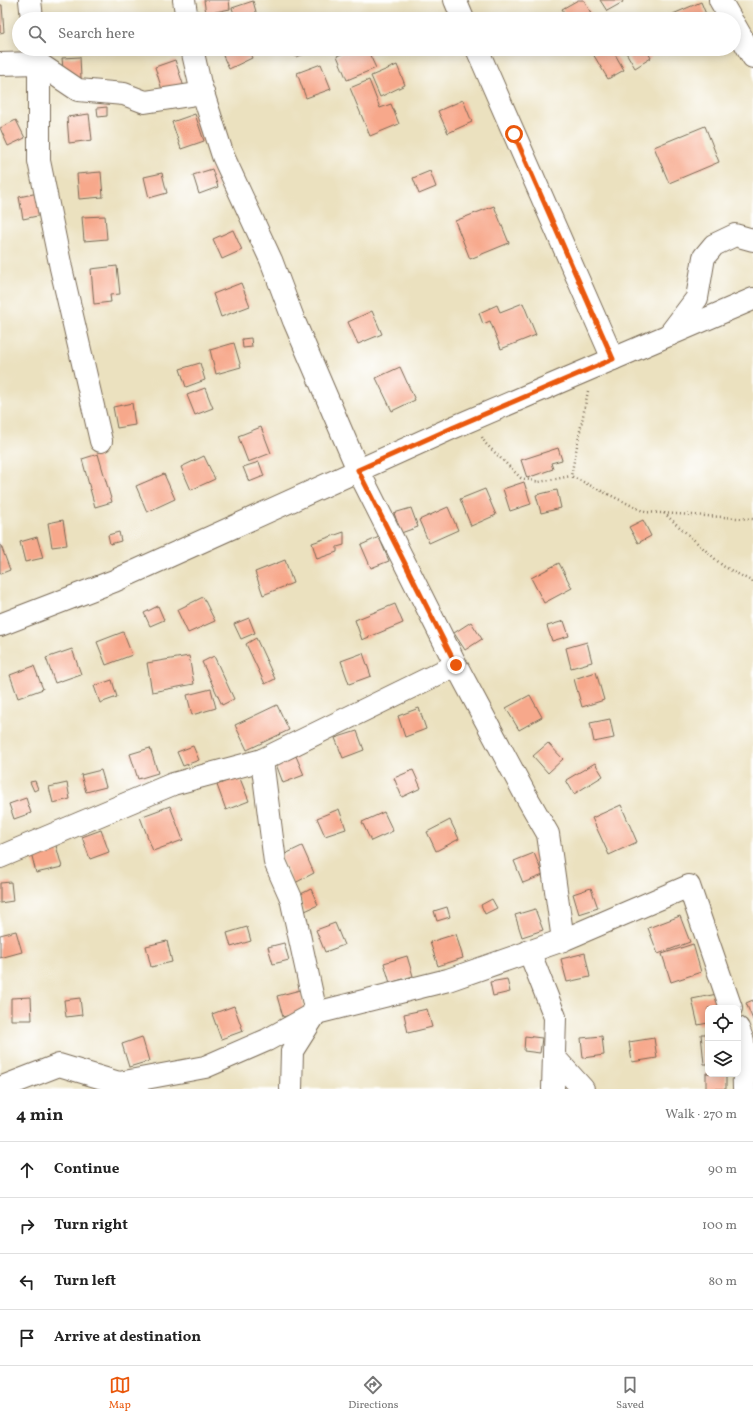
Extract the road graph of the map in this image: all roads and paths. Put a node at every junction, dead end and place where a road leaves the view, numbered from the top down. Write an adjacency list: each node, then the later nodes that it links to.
1 (30, 0): 5 (street)
2 (184, 0): 6 (street)
3 (455, 0): 7 (street)
4 (720, 0): 8 (street)
5 (31, 12)
6 (186, 12)
7 (461, 12)
8 (727, 12)
9 (741, 36): 13 (street)
10 (37, 56): 14 (street); 15 (street); 22 (street)
11 (194, 56): 15 (street)
12 (480, 56): 19 (street)
13 (753, 57)
14 (0, 64)
15 (203, 93): 23 (street)
16 (753, 240): 18 (street)
17 (753, 299): 18 (street)
18 (669, 335): 19 (street)
19 (613, 359): 20 (street)
20 (593, 368): 21 (street); 24 (path)
21 (474, 418): 23 (street); 24 (path)
22 (102, 441)
23 (358, 470): 28 (street); 29 (street)
24 (571, 476): 25 (path)
25 (664, 513): 26 (path); 27 (path)
26 (753, 519)
27 (753, 582)
28 (0, 625)
29 (456, 665): 30 (street); 32 (street)
30 (262, 760): 31 (street); 35 (street)
31 (0, 857)
32 (563, 940): 33 (street); 34 (street)
33 (529, 951): 35 (street); 37 (street)
34 (730, 1005)
35 (316, 1013): 38 (street); 39 (street)
36 (741, 1036): 42 (street)
37 (554, 1057): 40 (street); 41 (street)
38 (0, 1088)
39 (292, 1089)
40 (553, 1089)
41 (583, 1089)
42 (744, 1089)

